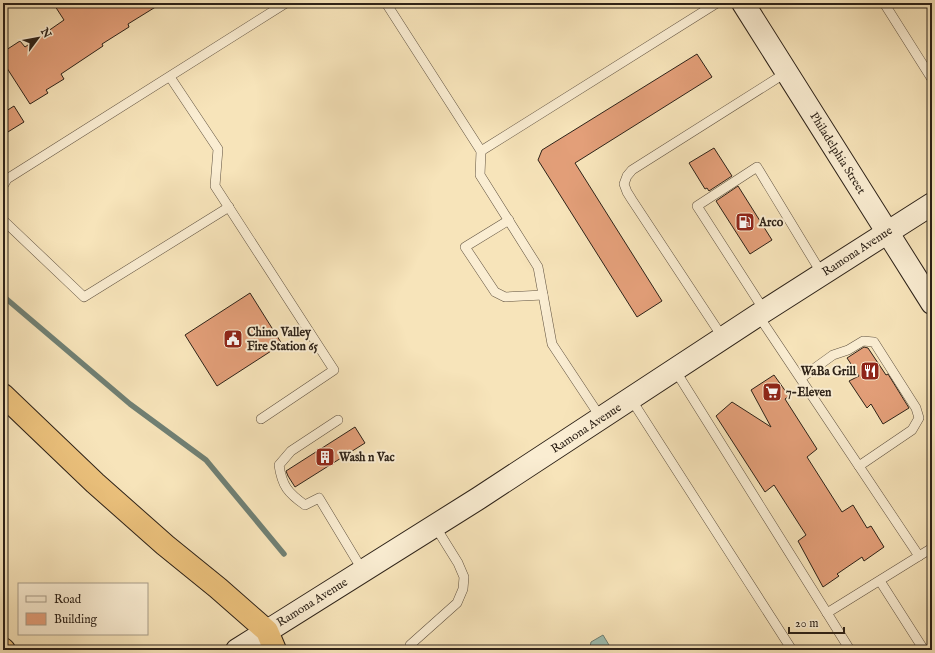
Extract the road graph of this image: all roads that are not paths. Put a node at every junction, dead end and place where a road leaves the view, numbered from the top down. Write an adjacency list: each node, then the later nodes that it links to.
1 (286, 3): 8 (lane)
2 (717, 3): 10 (lane)
3 (743, 3): 7 (main road, Philadelphia Street)
4 (884, 3): 6 (lane)
5 (391, 5): 10 (lane)
6 (929, 69): 9 (lane)
7 (787, 72): 16 (main road, Philadelphia Street); 21 (lane)
8 (170, 77): 11 (lane); 13 (lane)
9 (932, 79)
10 (482, 151): 15 (lane)
11 (3, 186)
12 (932, 204): 16 (main road, Ramona Avenue)
13 (229, 207): 14 (lane); 27 (lane)
14 (3, 220)
15 (508, 220): 18 (lane); 18 (lane)
16 (887, 232): 17 (main road, Ramona Avenue); 19 (main road, Philadelphia Street)
17 (822, 274): 20 (main road, Ramona Avenue); 20 (lane)
18 (544, 295): 26 (lane)
19 (932, 304)
20 (761, 312): 21 (main road, Ramona Avenue); 23 (lane)
21 (722, 338): 22 (main road, Ramona Avenue)
22 (675, 370): 25 (main road, Ramona Avenue); 35 (lane)
23 (801, 378): 29 (lane); 29 (lane)
24 (3, 395): 36 (highway)
25 (631, 399): 26 (main road, Ramona Avenue); 39 (lane)
26 (601, 418): 30 (main road, Ramona Avenue)
27 (261, 419)
28 (338, 420): 33 (lane)
29 (859, 466): 32 (lane)
30 (434, 526): 33 (main road, Ramona Avenue); 38 (lane)
31 (932, 548): 32 (lane)
32 (919, 556): 34 (lane)
33 (363, 571): 36 (main road, Ramona Avenue)
34 (880, 580): 35 (lane); 41 (lane)
35 (827, 613): 40 (lane)
36 (271, 640): 37 (main road, Ramona Avenue)
37 (237, 650)
38 (412, 650)
39 (792, 650)
40 (850, 650)
41 (924, 650)

